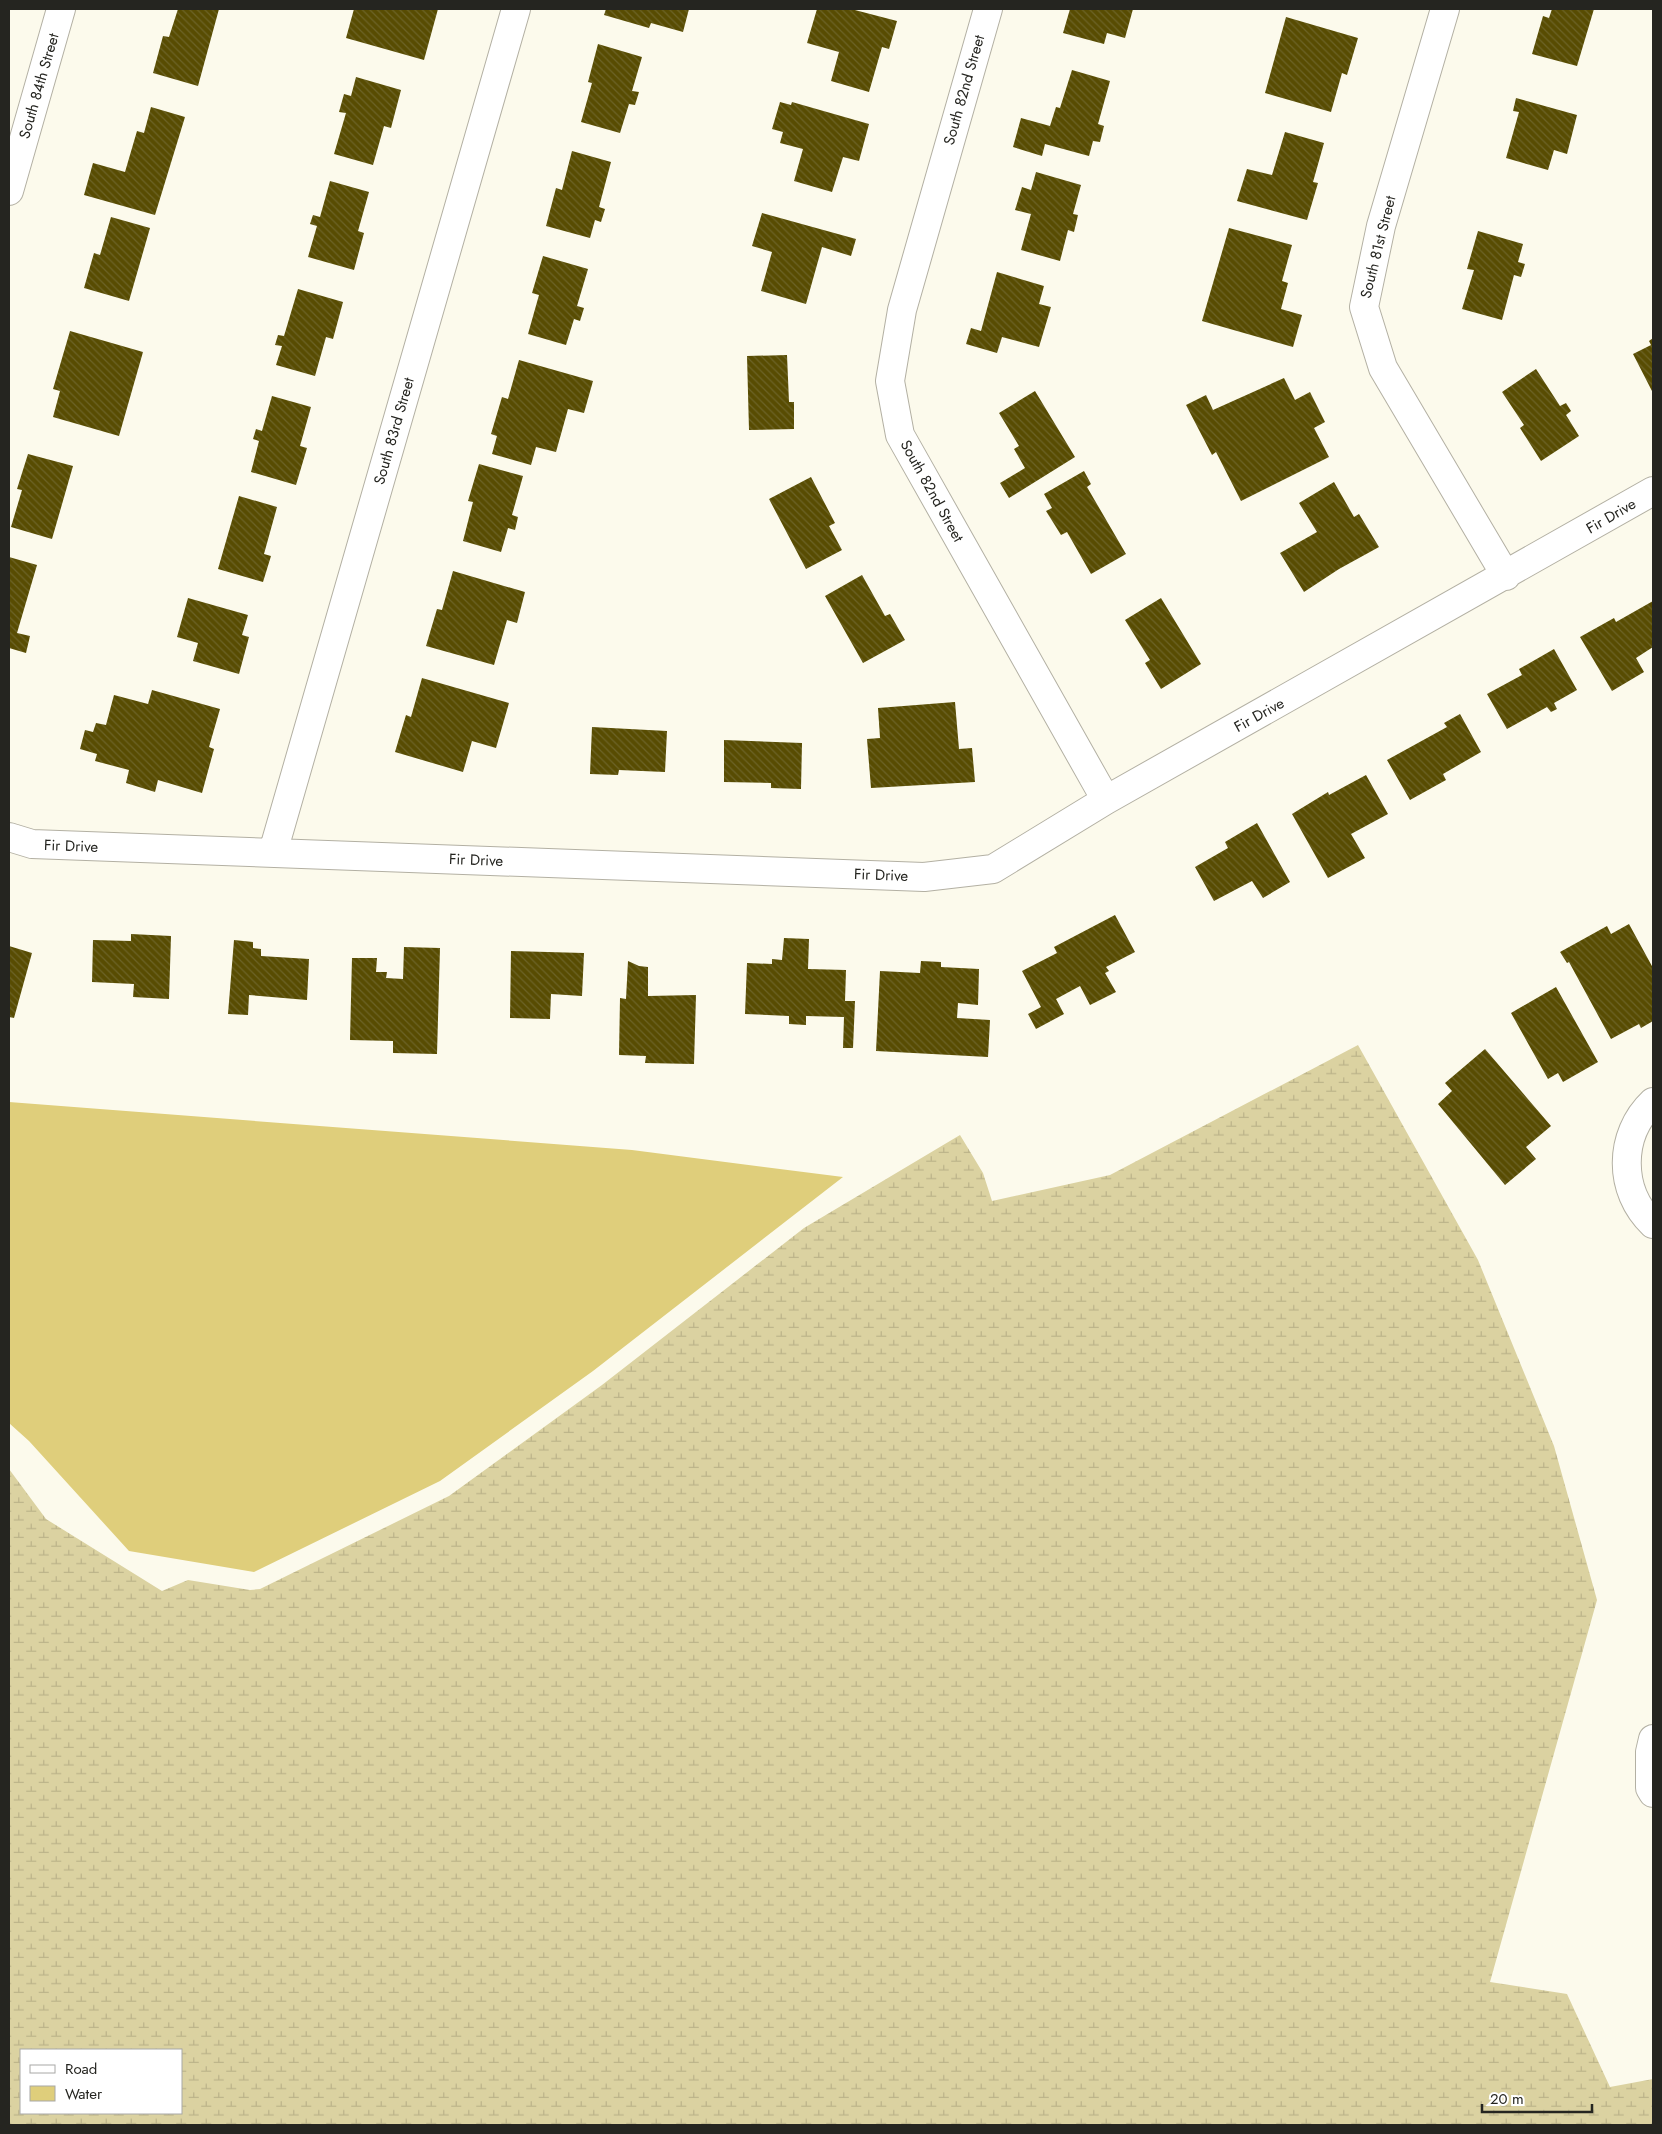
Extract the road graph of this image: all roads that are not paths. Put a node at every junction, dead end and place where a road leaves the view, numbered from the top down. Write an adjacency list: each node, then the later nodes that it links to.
1 (61, 9): 5 (street, South 84th Street)
2 (516, 9): 10 (street, South 83rd Street)
3 (988, 9): 8 (street, South 82nd Street)
4 (1445, 9): 7 (street, South 81st Street)
5 (9, 191)
6 (1653, 492): 7 (street, Fir Drive)
7 (1506, 576): 8 (street, Fir Drive)
8 (1106, 800): 10 (street, Fir Drive)
9 (9, 837): 10 (street, Fir Drive)
10 (273, 852)
11 (1653, 1102): 12 (street)
12 (1653, 1224)
13 (1653, 1738): 14 (street)
14 (1653, 1793)

